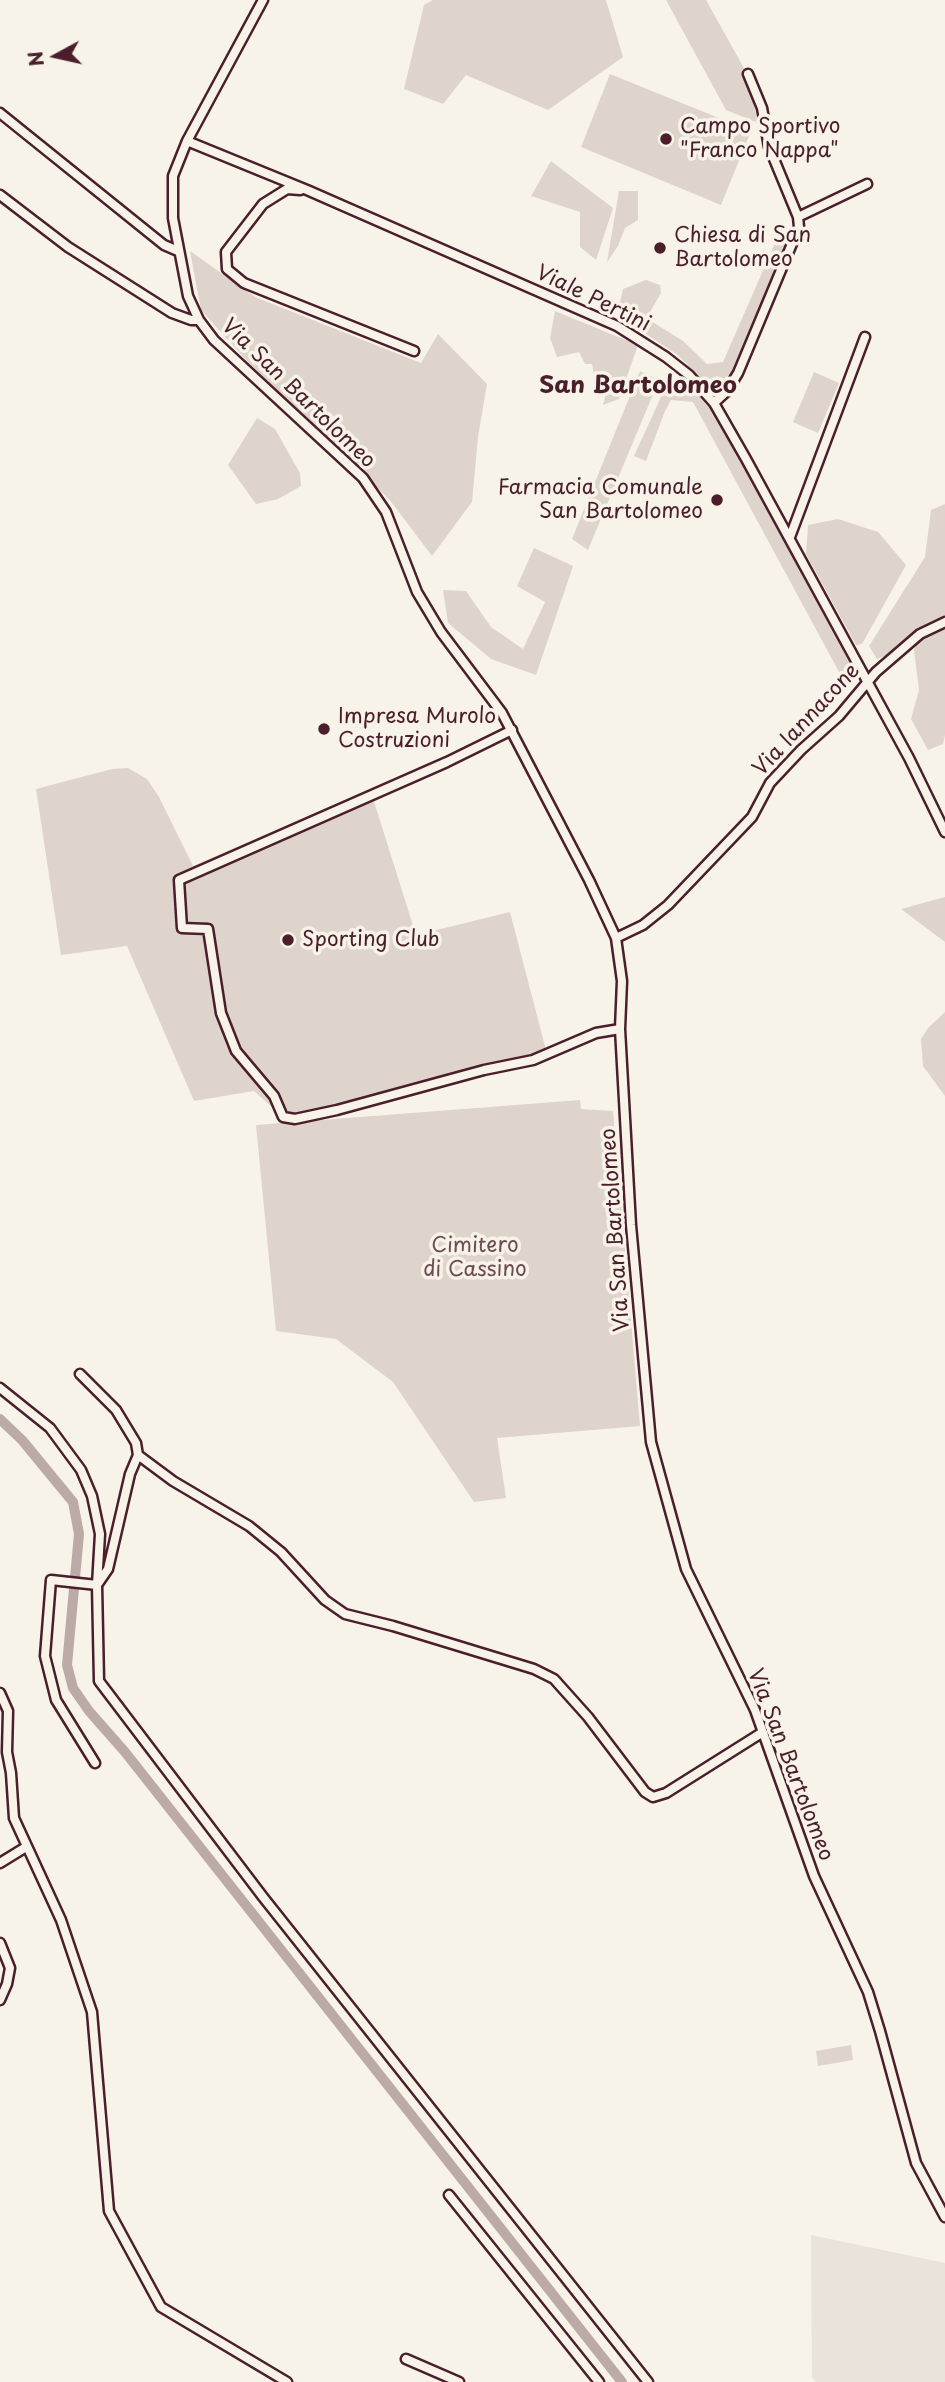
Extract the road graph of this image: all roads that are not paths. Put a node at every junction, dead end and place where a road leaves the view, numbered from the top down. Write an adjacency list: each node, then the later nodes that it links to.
1 (263, 0): 4 (street)
2 (748, 74): 8 (street)
3 (0, 113): 9 (street)
4 (187, 141): 6 (street, Viale Pertini); 9 (street)
5 (867, 184): 8 (street)
6 (307, 190): 12 (street); 13 (street, Viale Pertini)
7 (0, 195): 10 (street)
8 (798, 217): 13 (street)
9 (178, 251): 10 (street)
10 (199, 320): 17 (street, Via San Bartolomeo)
11 (865, 337): 14 (street)
12 (414, 351)
13 (714, 403): 14 (street, Viale Pertini)
14 (790, 537): 16 (street, Viale Pertini)
15 (945, 622): 16 (street, Via Iannacone)
16 (867, 683): 18 (street, Viale Pertini); 19 (street, Via Iannacone)
17 (512, 730): 19 (street, Via San Bartolomeo); 20 (street)
18 (945, 832)
19 (616, 938): 20 (street, Via San Bartolomeo)
20 (620, 1028): 26 (street, Via San Bartolomeo)
21 (80, 1374): 23 (street)
22 (0, 1388): 24 (street)
23 (138, 1455): 24 (street); 26 (street)
24 (97, 1585): 27 (street); 38 (street)
25 (0, 1693): 28 (street)
26 (763, 1731): 33 (street, Via San Bartolomeo)
27 (95, 1763)
28 (26, 1847): 29 (street); 35 (street)
29 (0, 1863)
30 (0, 1943): 31 (street)
31 (0, 2000)
32 (449, 2195): 37 (street)
33 (945, 2217)
34 (406, 2359): 36 (street)
35 (287, 2382)
36 (459, 2382)
37 (599, 2382)
38 (648, 2382)

